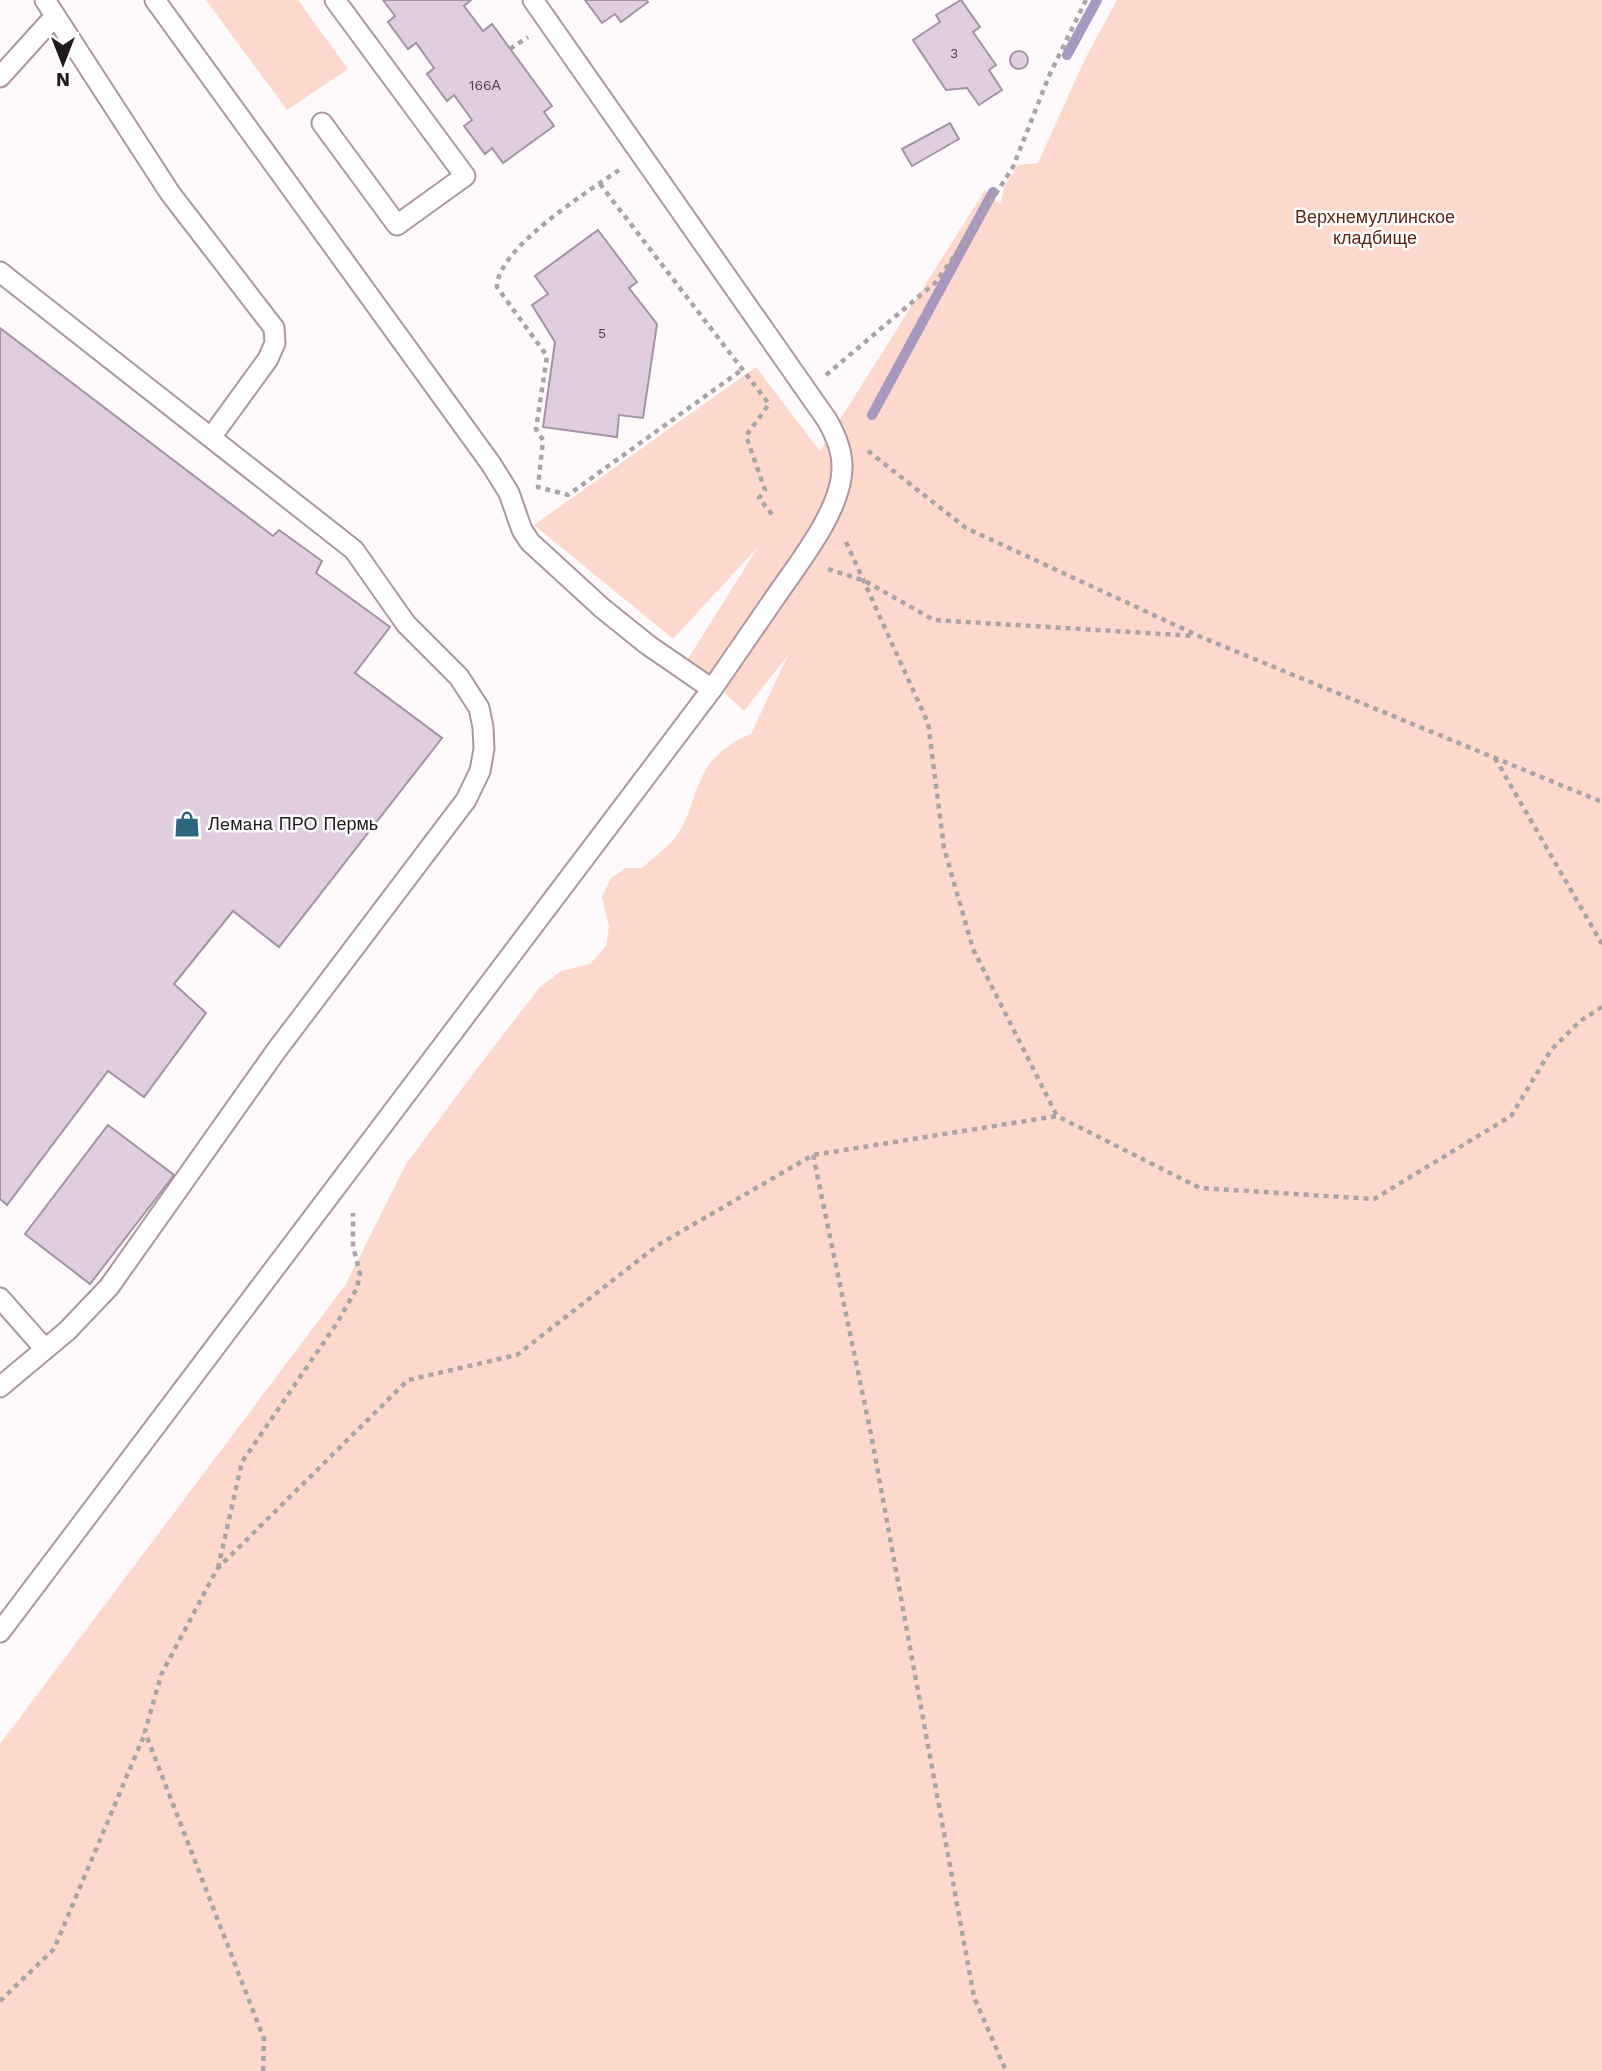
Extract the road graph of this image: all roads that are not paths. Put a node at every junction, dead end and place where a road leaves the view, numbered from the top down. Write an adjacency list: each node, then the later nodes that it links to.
1 (155, 0): 9 (lane)
2 (335, 0): 6 (lane)
3 (533, 0): 9 (lane)
4 (50, 8): 5 (lane); 8 (lane)
5 (0, 77)
6 (322, 123)
7 (0, 272): 8 (lane)
8 (212, 436): 11 (lane)
9 (712, 689): 13 (lane)
10 (0, 1298): 11 (lane)
11 (45, 1349): 12 (lane)
12 (0, 1387)
13 (0, 1632)

